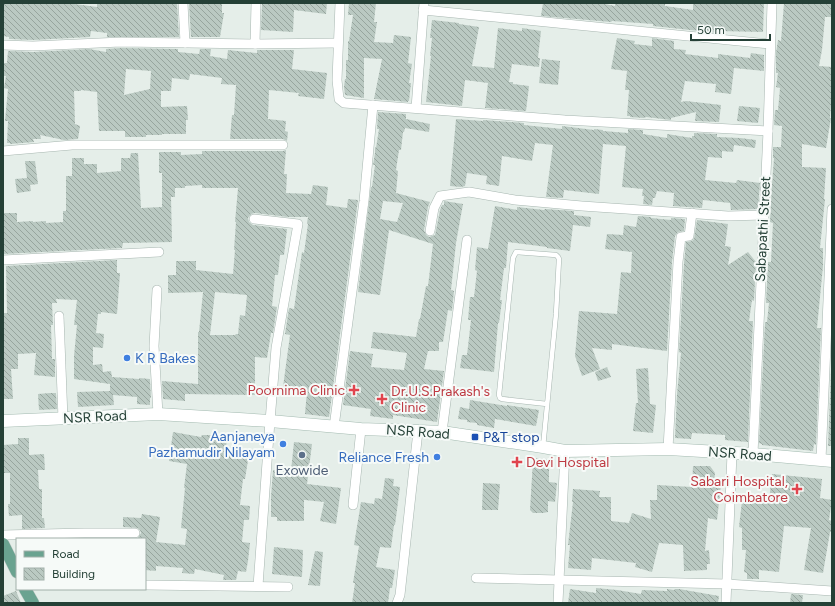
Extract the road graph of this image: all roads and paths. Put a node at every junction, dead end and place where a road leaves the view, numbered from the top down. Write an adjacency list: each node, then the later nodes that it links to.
1 (183, 3): 6 (street)
2 (256, 3): 8 (street)
3 (340, 3): 7 (street)
4 (772, 3): 9 (street, Sabapathi Street)
5 (423, 6): 9 (street); 12 (street)
6 (185, 43): 8 (street); 10 (street)
7 (338, 43): 8 (street); 11 (street)
8 (254, 44)
9 (770, 44): 13 (street, Sabapathi Street)
10 (3, 45)
11 (373, 106): 12 (street); 31 (street)
12 (416, 108): 13 (street)
13 (768, 131): 18 (street, Sabapathi Street)
14 (283, 145): 15 (street)
15 (3, 151)
16 (832, 209): 40 (street)
17 (692, 213): 18 (street); 20 (street); 36 (street)
18 (764, 215): 39 (street, Sabapathi Street)
19 (254, 219): 30 (street)
20 (430, 231)
21 (467, 240): 34 (street)
22 (158, 252): 23 (street)
23 (3, 260)
24 (157, 290): 27 (street)
25 (59, 316): 28 (street)
26 (547, 404): 26 (lane); 35 (lane)
27 (158, 414): 28 (main road, NSR Road); 30 (main road, NSR Road)
28 (63, 419): 29 (main road, NSR Road)
29 (3, 421)
30 (270, 421): 31 (main road, NSR Road); 50 (street)
31 (334, 427): 32 (main road, NSR Road)
32 (361, 429): 33 (main road, NSR Road); 41 (street)
33 (418, 431): 34 (main road, NSR Road); 55 (street)
34 (442, 432): 35 (main road, NSR Road)
35 (543, 447): 37 (main road, NSR Road)
36 (668, 449): 37 (main road, NSR Road); 38 (main road, NSR Road)
37 (564, 451): 47 (street)
38 (732, 453): 39 (main road, NSR Road); 48 (street)
39 (753, 454): 40 (main road, NSR Road)
40 (827, 460)
41 (353, 505)
42 (135, 534): 43 (street)
43 (3, 535)
44 (3, 544): 45 (main road)
45 (16, 570)
46 (476, 578): 47 (street)
47 (559, 579): 48 (street); 56 (street)
48 (727, 584): 53 (street); 57 (street)
49 (146, 585): 50 (street)
50 (258, 586): 51 (street)
51 (288, 587)
52 (26, 590): 54 (main road)
53 (832, 591)
54 (33, 603)
55 (397, 603)
56 (558, 603)
57 (726, 603)

